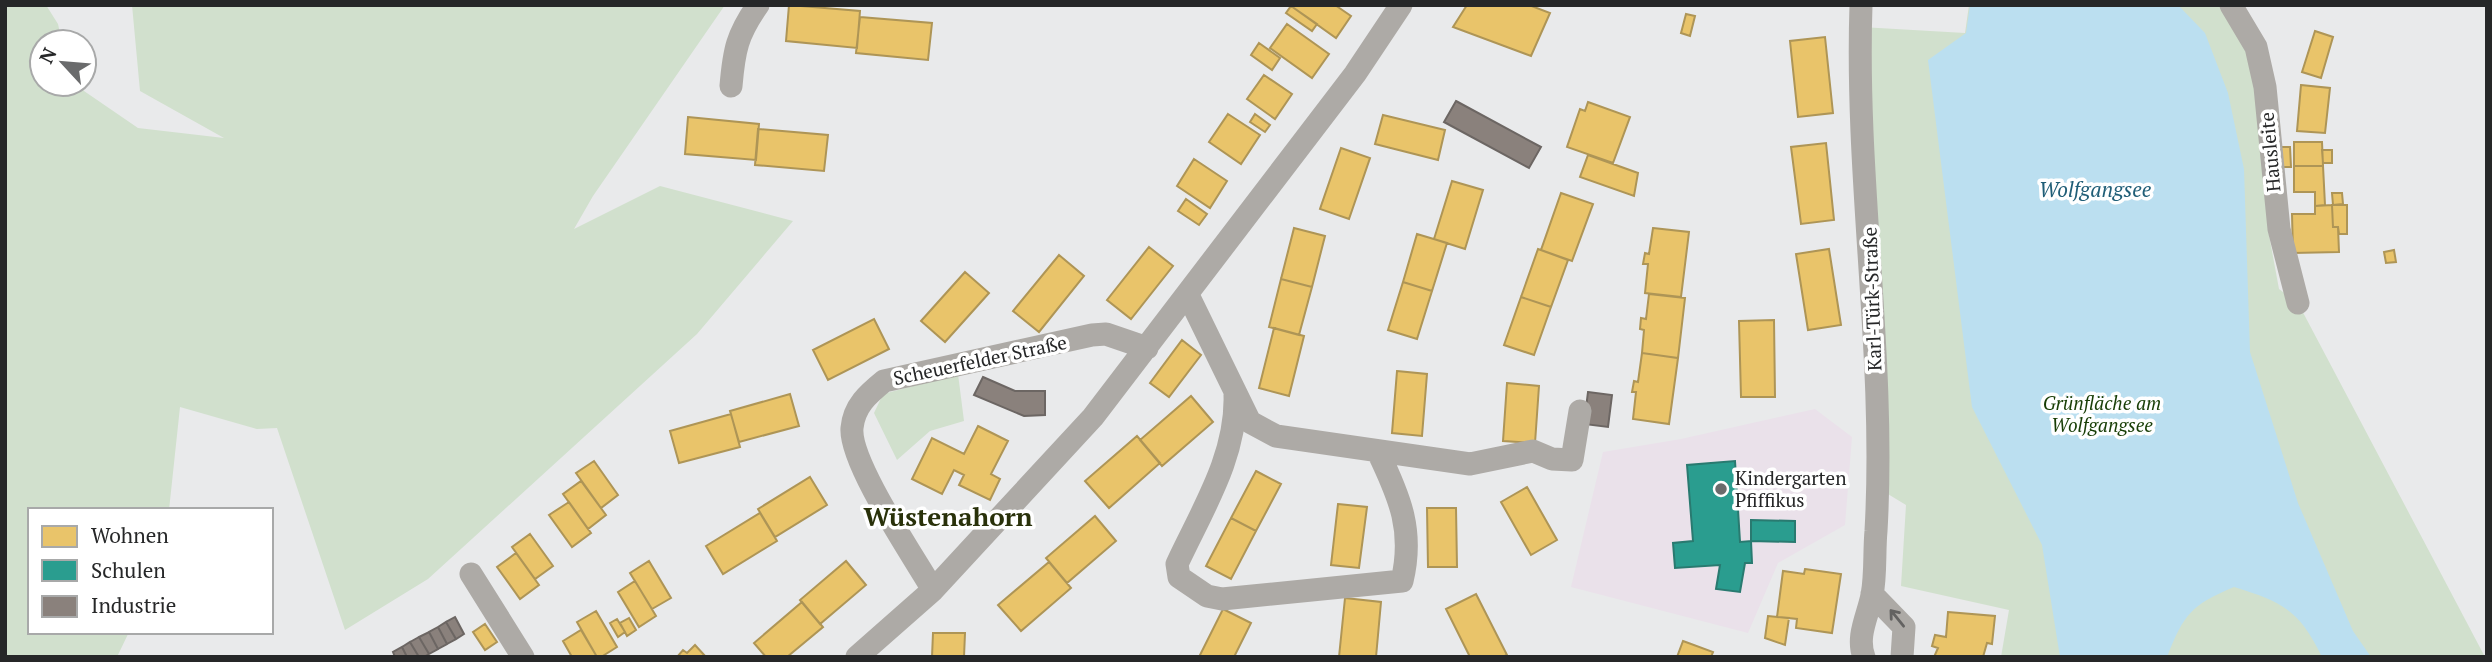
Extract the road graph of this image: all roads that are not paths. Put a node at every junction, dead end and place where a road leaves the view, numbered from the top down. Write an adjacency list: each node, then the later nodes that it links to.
1 (758, 5): 5 (street)
2 (1401, 5): 6 (street)
3 (1861, 5): 14 (street, Karl-Türk-Straße)
4 (2231, 5): 7 (street, Hausleite)
5 (731, 86)
6 (1188, 295): 8 (street); 9 (street)
7 (2298, 303)
8 (1147, 348): 13 (street); 13 (street, Scheuerfelder Straße)
9 (1235, 395): 11 (street); 11 (street)
10 (1580, 411): 11 (street)
11 (1379, 454)
12 (471, 574): 16 (street)
13 (933, 590): 17 (street)
14 (1872, 594): 15 (street, Karl-Türk-Straße); 18 (street, one-way to 14)
15 (1858, 656)
16 (523, 657)
17 (857, 657)
18 (1902, 657)

